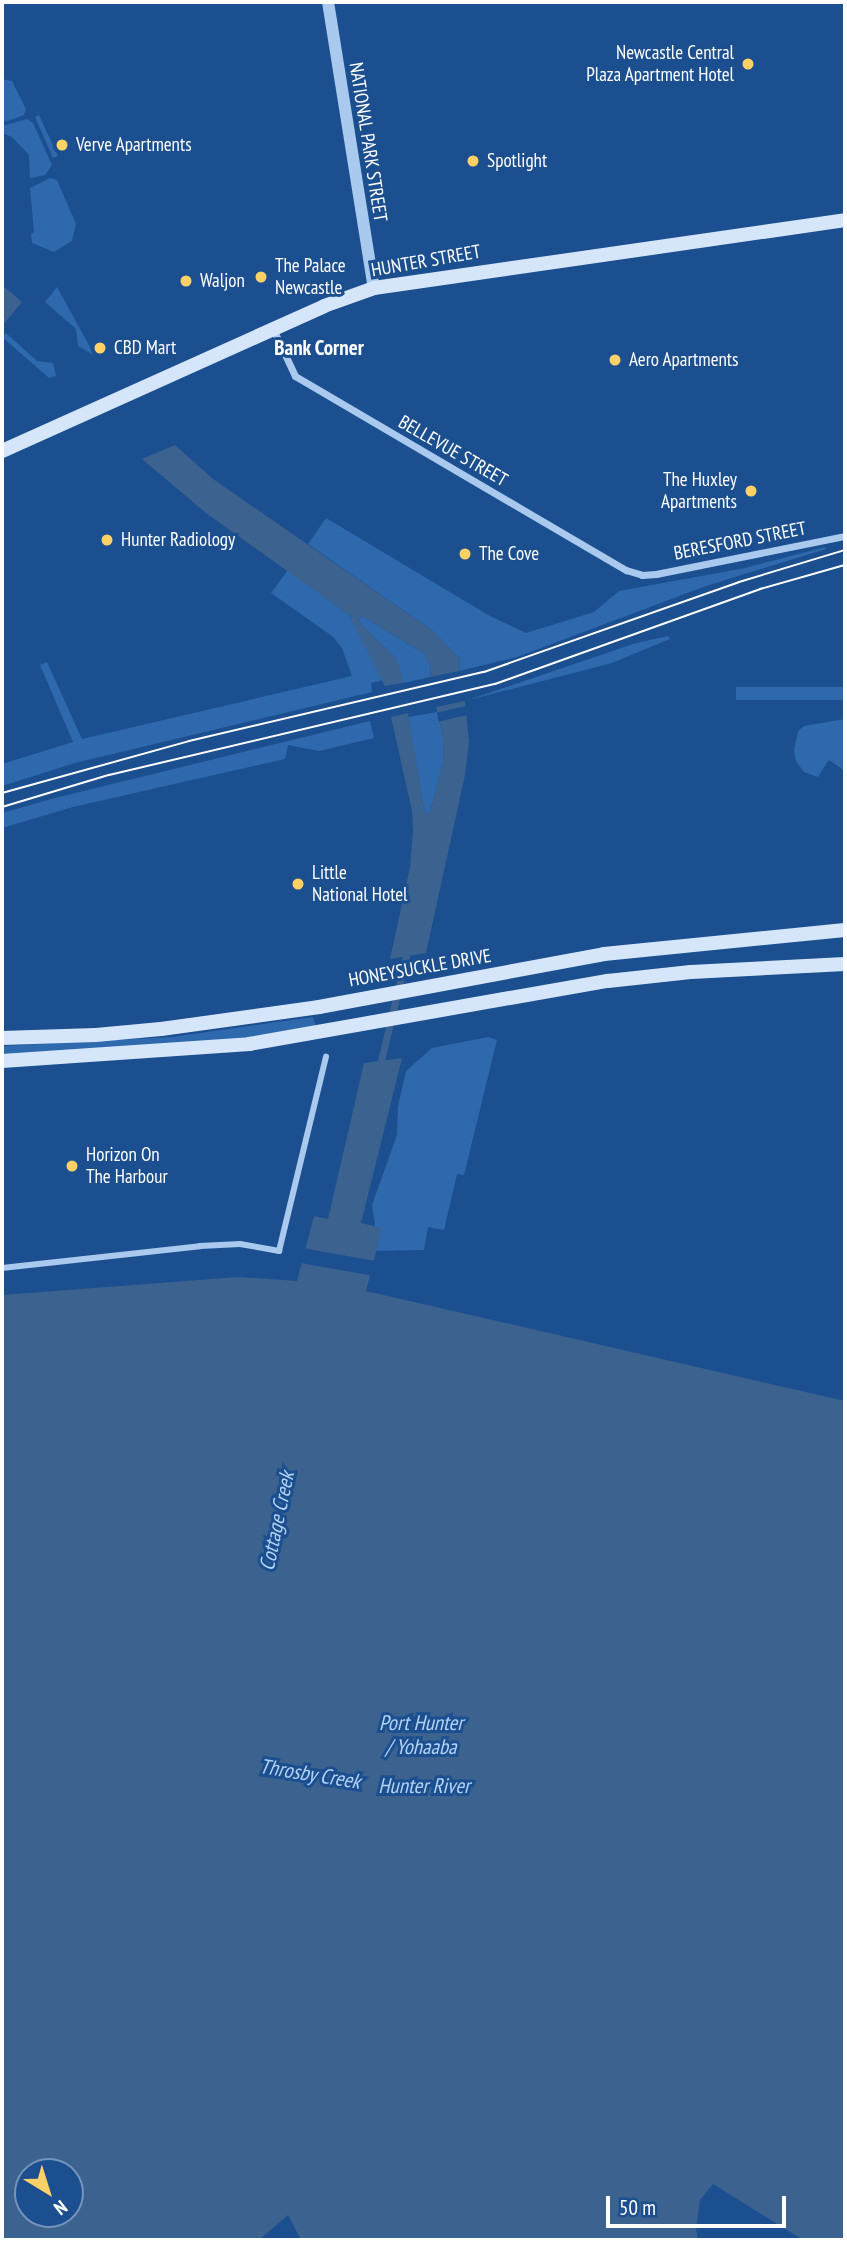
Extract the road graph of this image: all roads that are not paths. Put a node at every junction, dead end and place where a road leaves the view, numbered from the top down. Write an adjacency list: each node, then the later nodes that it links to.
1 (328, 2): 3 (street, NATIONAL PARK STREET)
2 (845, 220): 3 (main road, HUNTER STREET)
3 (374, 288): 4 (main road, HUNTER STREET)
4 (273, 329): 5 (main road, HUNTER STREET); 7 (street, BELLEVUE STREET)
5 (2, 451)
6 (845, 536): 7 (street, BERESFORD STREET)
7 (642, 575)
8 (845, 930): 10 (main road, HONEYSUCKLE DRIVE)
9 (845, 964): 12 (main road)
10 (2, 1038)
11 (326, 1057): 13 (street)
12 (2, 1060)
13 (2, 1268)

